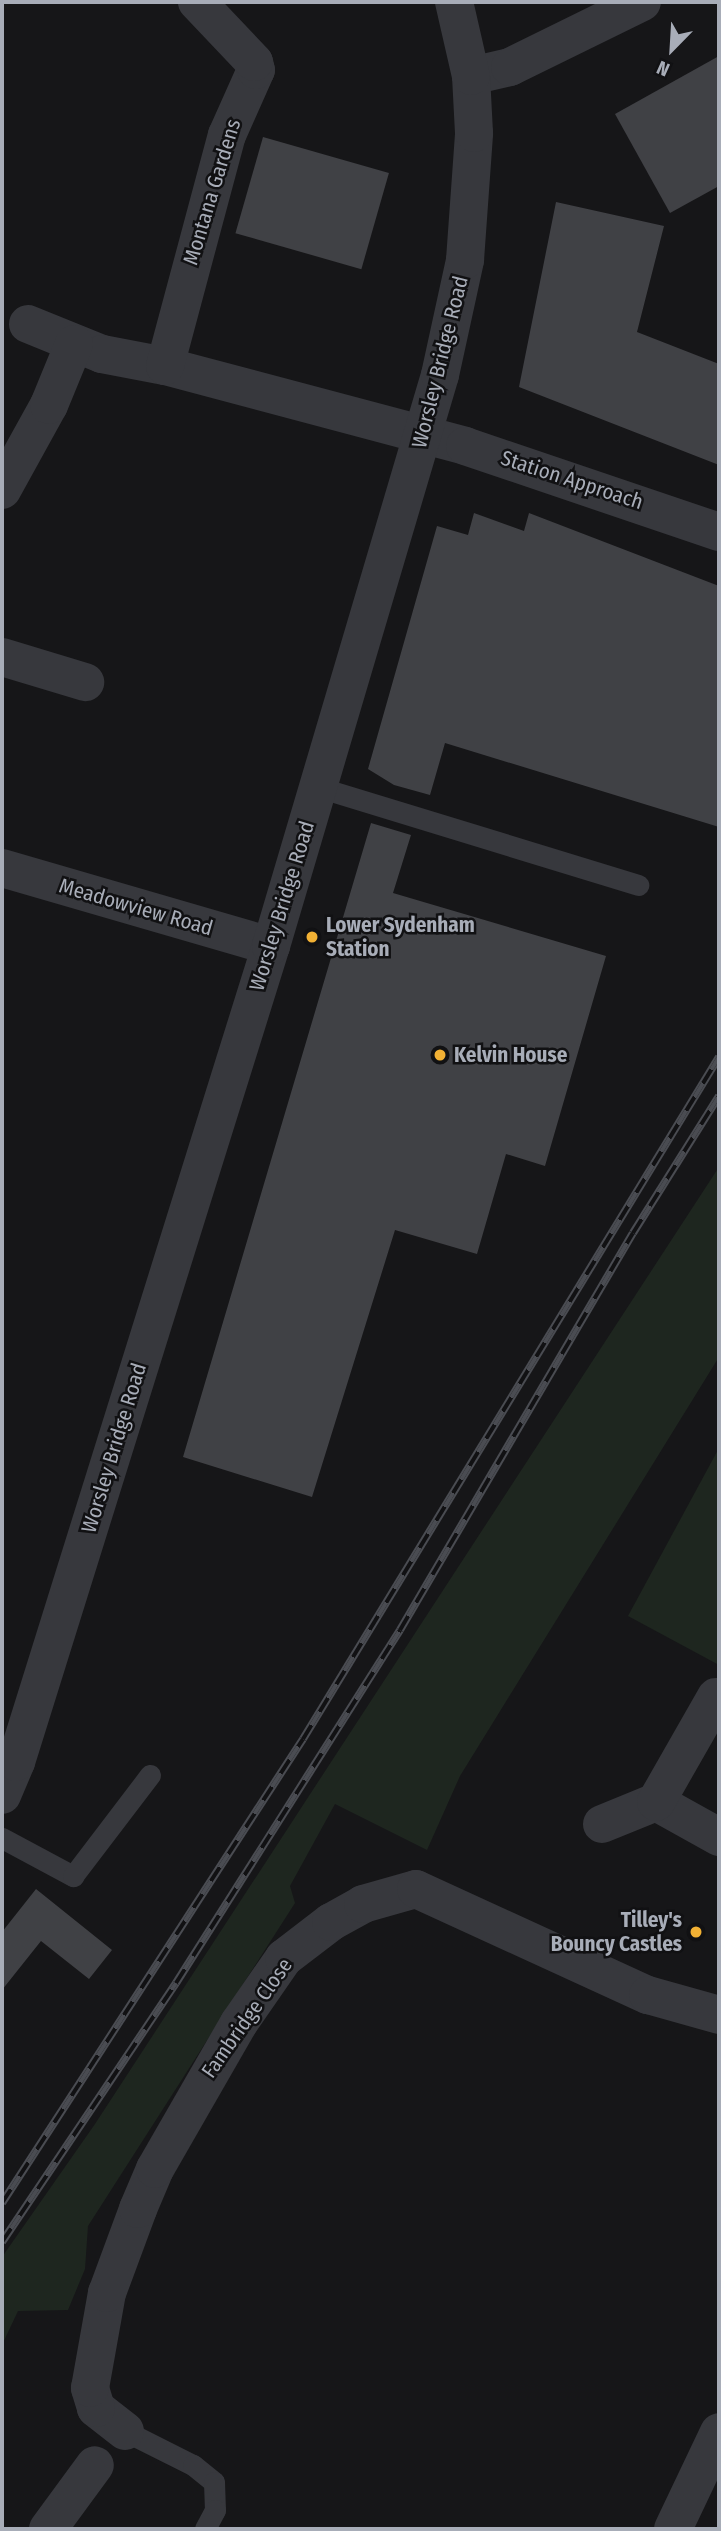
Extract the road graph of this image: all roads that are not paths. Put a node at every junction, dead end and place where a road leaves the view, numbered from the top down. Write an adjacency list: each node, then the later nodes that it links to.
1 (197, 2): 7 (street, Montana Gardens)
2 (454, 2): 4 (street, Worsley Bridge Road)
3 (642, 2): 4 (street)
4 (471, 76): 8 (street, Worsley Bridge Road)
5 (28, 324): 6 (street)
6 (74, 345): 7 (street); 9 (street)
7 (165, 366): 8 (street)
8 (422, 434): 10 (street, Station Approach); 13 (street, Worsley Bridge Road)
9 (2, 490)
10 (719, 532)
11 (2, 657): 12 (street)
12 (85, 682)
13 (318, 787): 15 (lane); 16 (street, Worsley Bridge Road)
14 (2, 868): 16 (street, Meadowview Road)
15 (638, 885)
16 (271, 946): 19 (street, Worsley Bridge Road)
17 (716, 1698): 20 (street)
18 (150, 1775): 23 (lane)
19 (2, 1795)
20 (656, 1802): 21 (street); 22 (street)
21 (602, 1824)
22 (719, 1837)
23 (2, 1838)
24 (719, 2015): 25 (street, Fambridge Close)
25 (125, 2431): 29 (lane)
26 (719, 2431): 30 (street)
27 (95, 2465): 28 (street)
28 (48, 2529)
29 (205, 2529)
30 (673, 2529)

